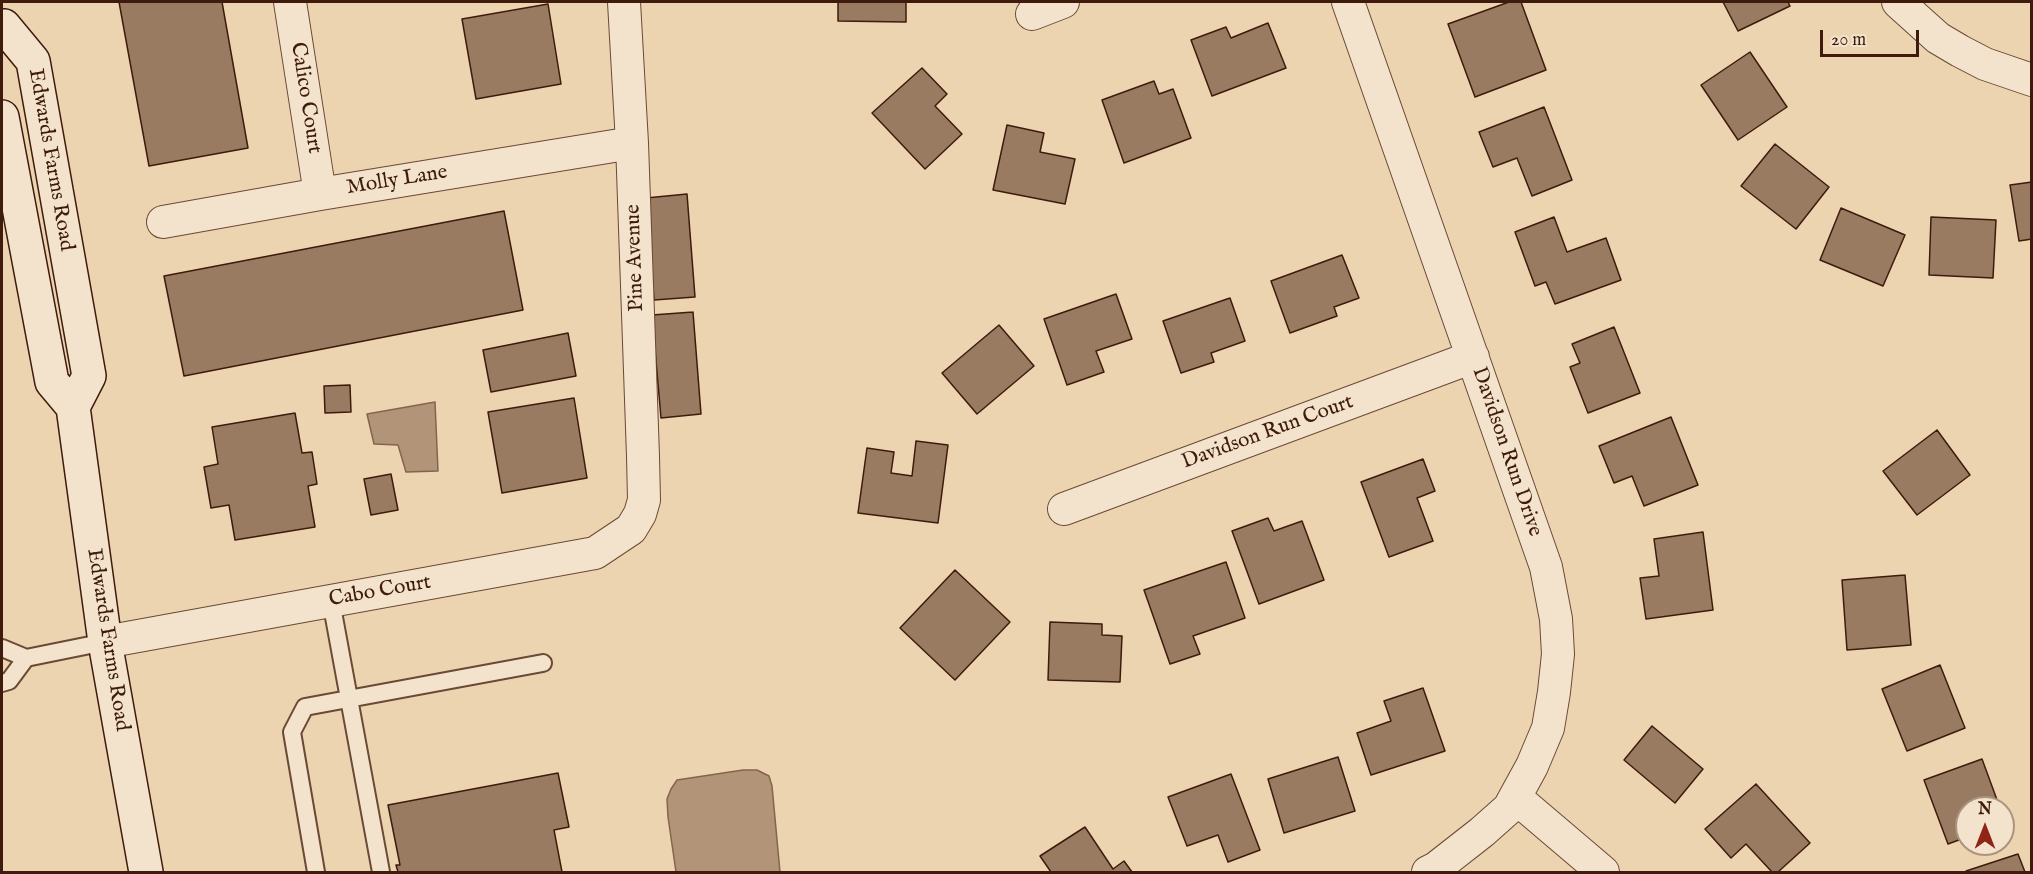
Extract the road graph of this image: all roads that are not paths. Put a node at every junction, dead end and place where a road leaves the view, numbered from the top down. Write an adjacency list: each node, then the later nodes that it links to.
1 (290, 2): 11 (street, Calico Court)
2 (624, 2): 10 (street, Pine Avenue)
3 (1063, 2): 6 (street)
4 (1348, 2): 14 (street, Davidson Run Drive)
5 (1898, 2): 8 (street)
6 (1032, 14)
7 (2, 25): 15 (main road, Edwards Farms Road)
8 (2031, 80)
9 (2, 117): 13 (main road, Edwards Farms Road)
10 (632, 143): 11 (street, Molly Lane); 17 (street, Pine Avenue)
11 (320, 194): 12 (street, Molly Lane)
12 (163, 222)
13 (12, 226): 15 (main road, Edwards Farms Road)
14 (1473, 357): 16 (street, Davidson Run Court); 25 (street, Davidson Run Drive)
15 (73, 407): 19 (main road, Edwards Farms Road)
16 (1064, 509)
17 (640, 514): 18 (street, Cabo Court)
18 (331, 601): 19 (street, Cabo Court); 24 (lane)
19 (105, 642): 21 (lane); 26 (main road, Edwards Farms Road)
20 (2, 648): 21 (lane)
21 (26, 658): 23 (lane)
22 (543, 663): 24 (lane)
23 (2, 683)
24 (349, 698): 27 (lane); 28 (lane)
25 (1516, 798): 29 (street, Davidson Run Drive); 30 (street)
26 (146, 873)
27 (316, 873)
28 (381, 873)
29 (1428, 873)
30 (1603, 873)

